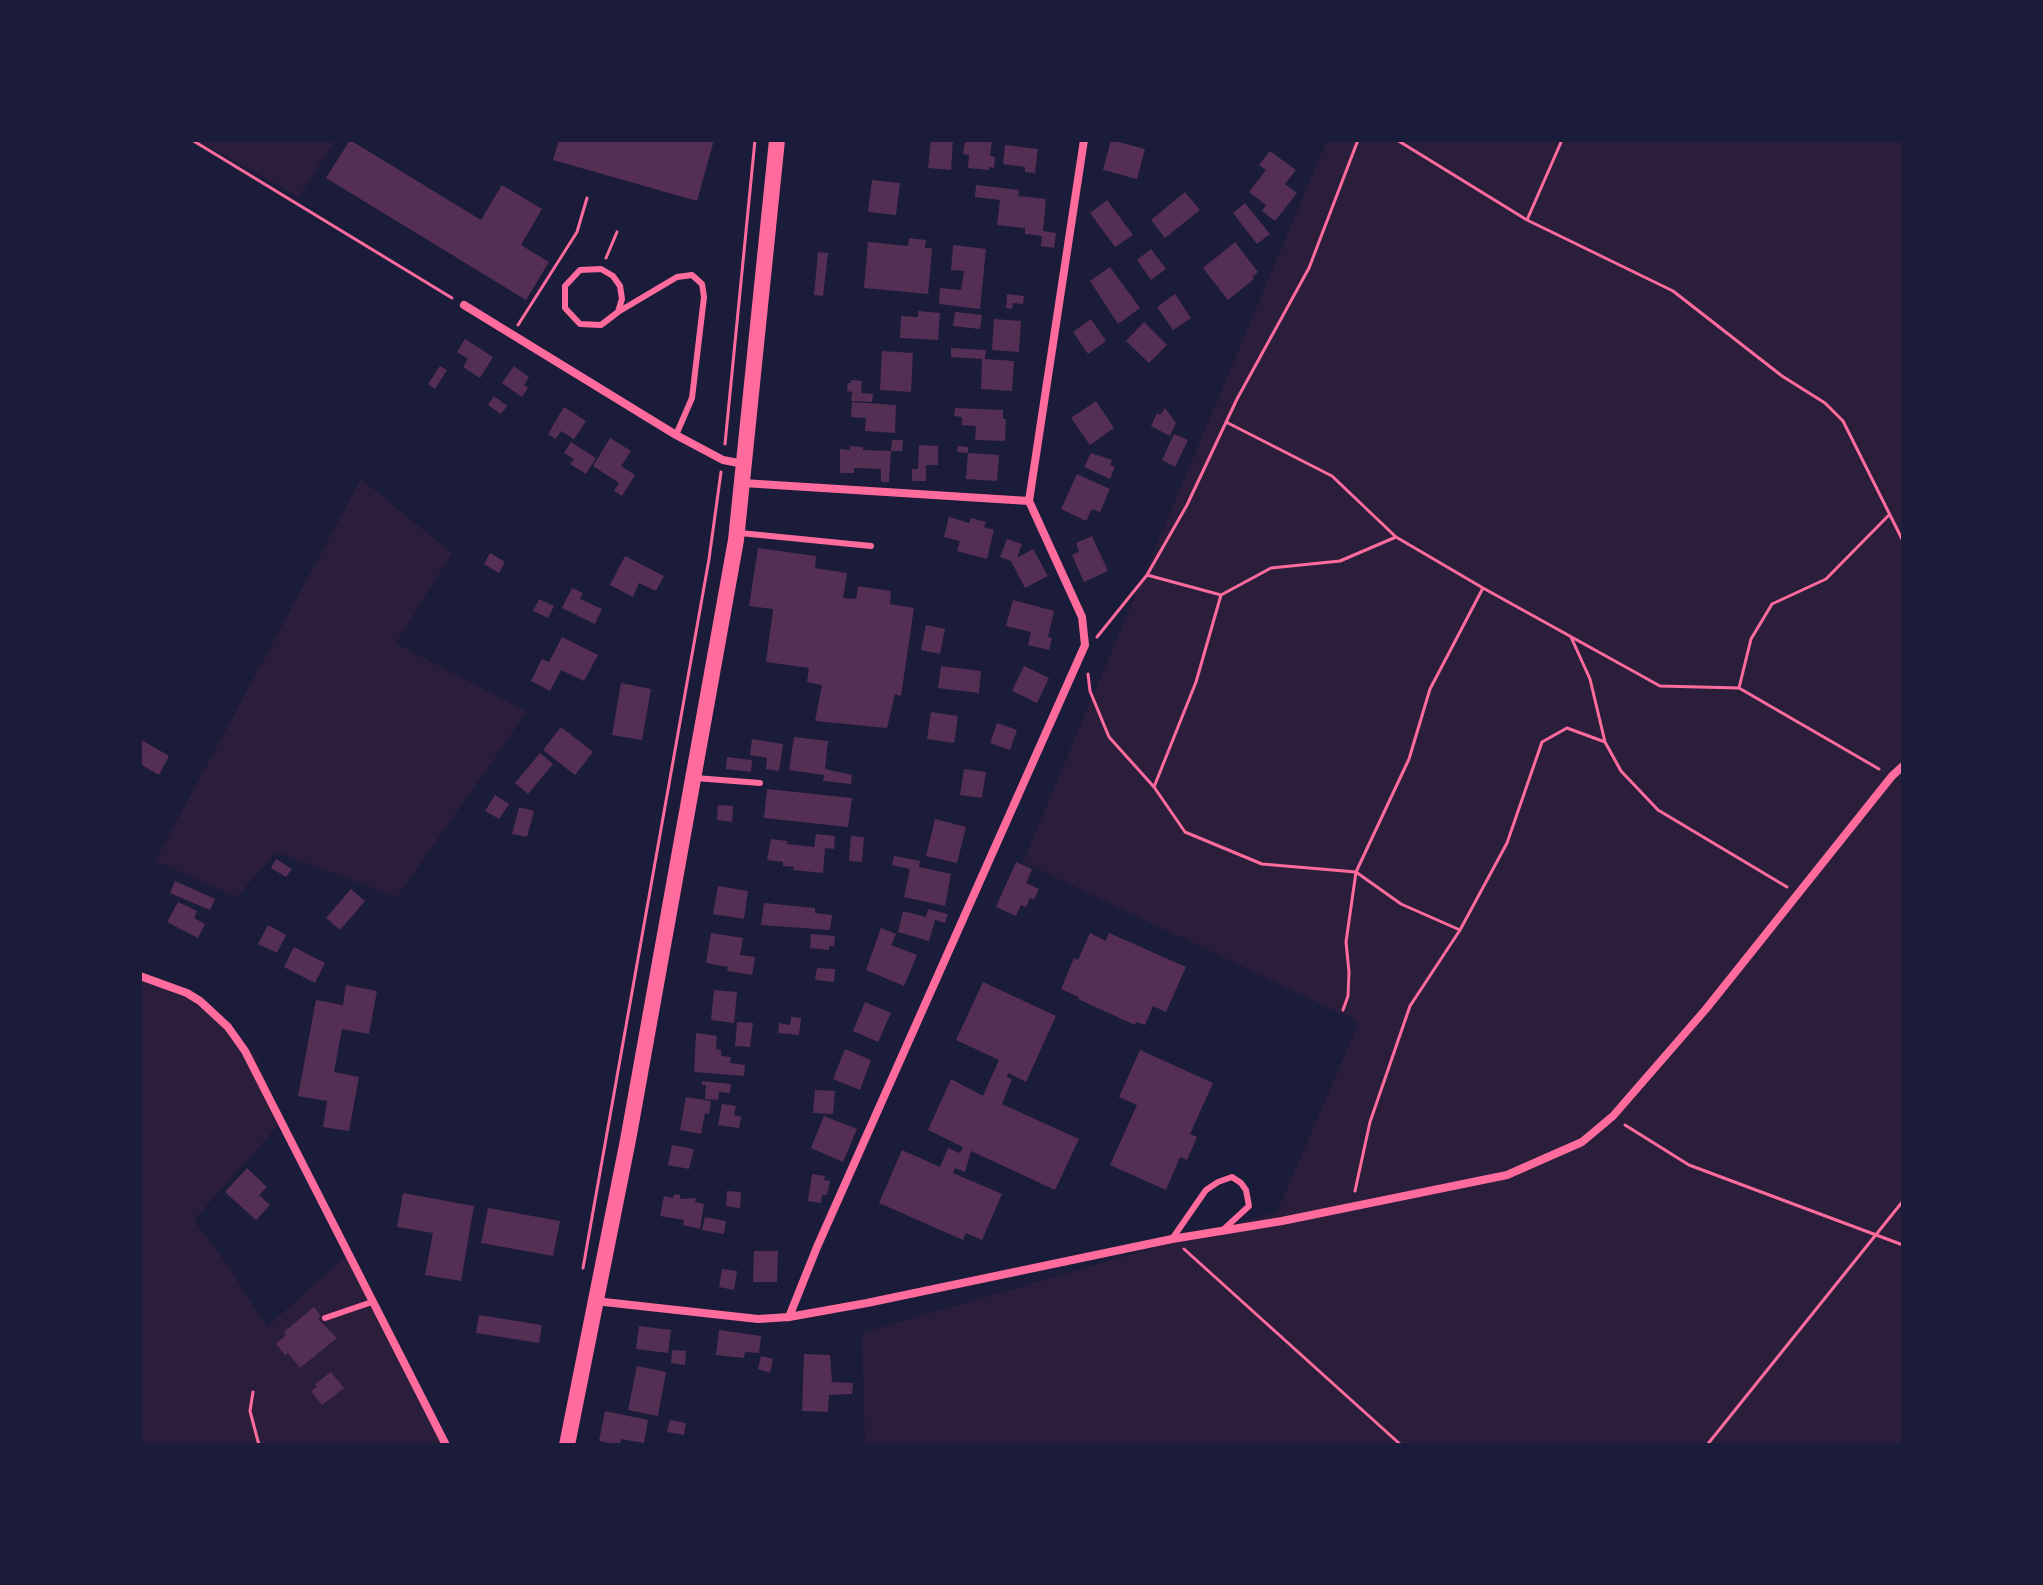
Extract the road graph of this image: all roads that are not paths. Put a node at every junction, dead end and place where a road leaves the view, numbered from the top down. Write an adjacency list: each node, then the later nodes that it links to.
1 (777, 140): 6 (main road)
2 (1084, 140): 8 (street)
3 (464, 305): 5 (street)
4 (618, 312): 4 (lane); 5 (lane)
5 (676, 435): 6 (street)
6 (746, 464): 7 (main road)
7 (743, 483): 8 (street); 9 (main road)
8 (1029, 501): 19 (street)
9 (737, 532): 10 (lane); 12 (main road)
10 (871, 546)
11 (1903, 766): 15 (street)
12 (693, 778): 13 (lane); 17 (main road)
13 (760, 783)
14 (140, 976): 18 (street)
15 (1224, 1229): 16 (street); 16 (lane)
16 (1172, 1239): 19 (street)
17 (594, 1301): 19 (street); 22 (main road)
18 (372, 1302): 20 (lane); 21 (street)
19 (789, 1317)
20 (325, 1318)
21 (446, 1445)
22 (567, 1445)

